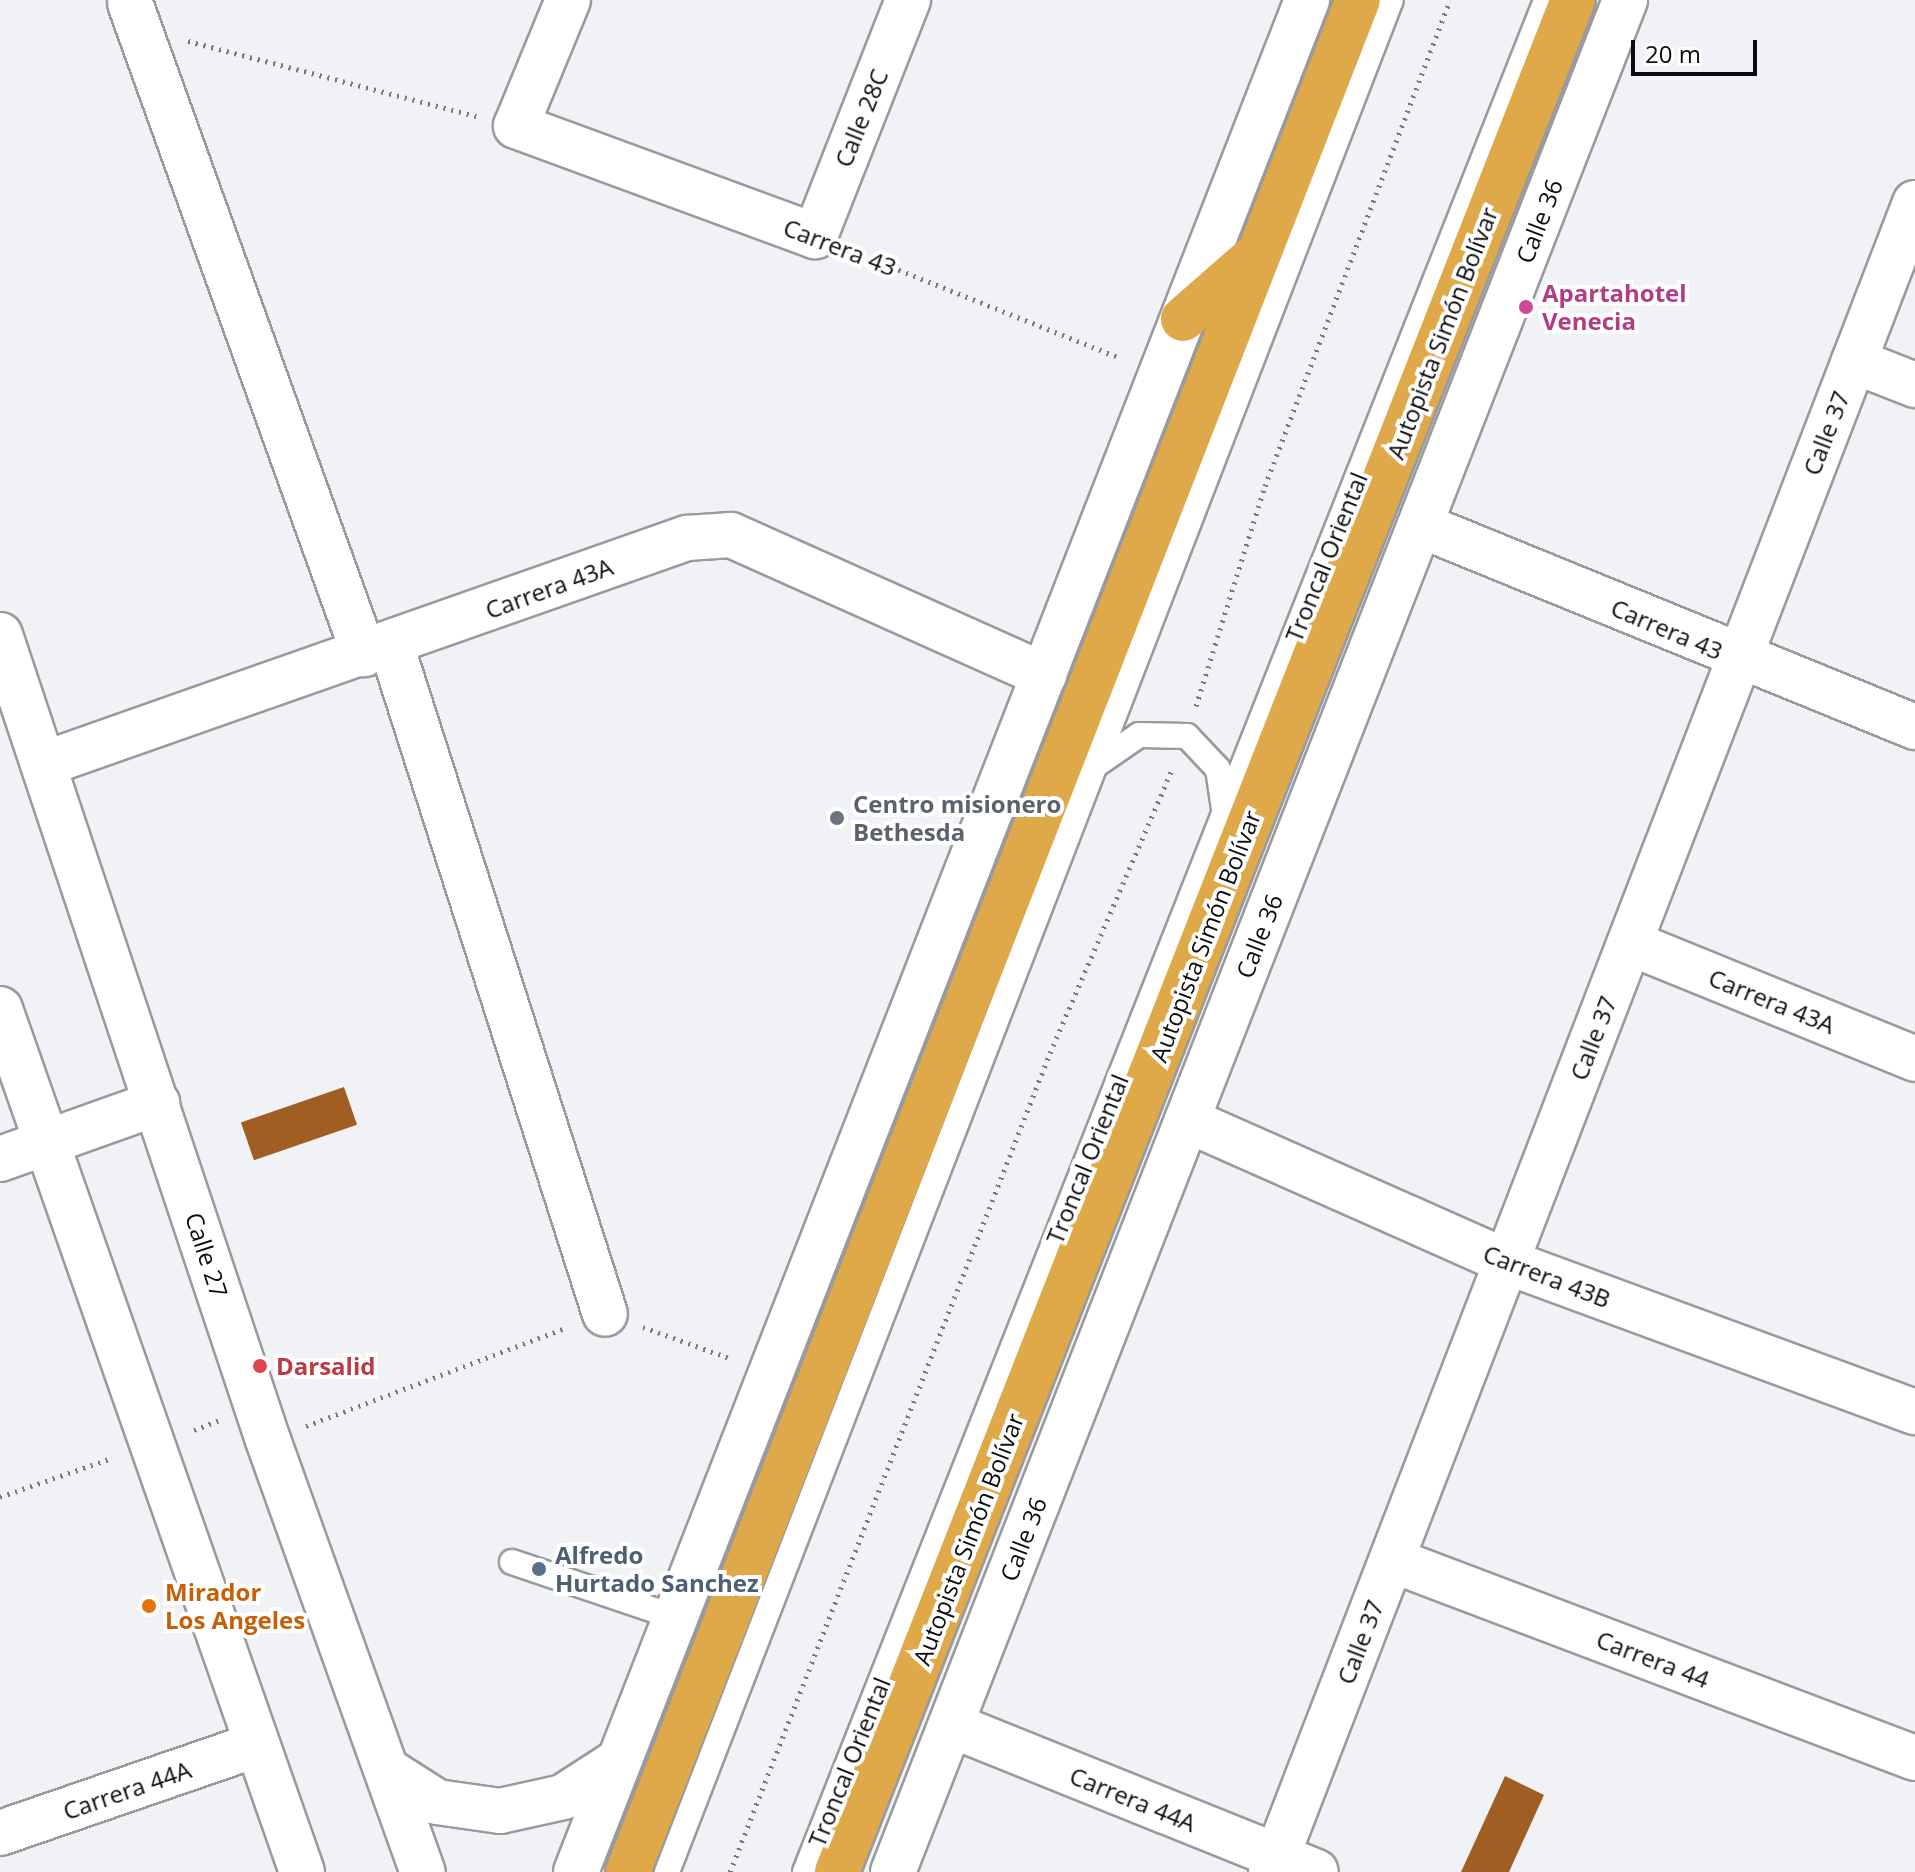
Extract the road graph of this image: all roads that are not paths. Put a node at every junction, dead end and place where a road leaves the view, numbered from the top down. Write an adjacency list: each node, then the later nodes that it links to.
1 (568, 0): 11 (street, Carrera 43)
2 (908, 0): 11 (street, Calle 28C)
3 (1307, 0): 13 (street)
4 (1358, 0): 12 (highway)
5 (1391, 0): 23 (lane)
6 (1546, 0): 24 (lane, Troncal Oriental)
7 (1573, 0): 51 (highway, Autopista Simón Bolívar)
8 (1625, 0): 16 (street, Calle 36)
9 (135, 15): 18 (street)
10 (1915, 203): 14 (street, Calle 37)
11 (815, 236)
12 (1260, 252): 13 (highway); 48 (highway)
13 (1183, 319): 20 (street)
14 (1854, 361): 15 (street); 19 (street, Calle 37)
15 (1915, 385)
16 (1420, 525): 19 (street, Carrera 43); 29 (street, Calle 36)
17 (0, 635): 22 (street, Calle 27)
18 (378, 650): 20 (street, Carrera 43A); 22 (street, Carrera 43A); 33 (street)
19 (1739, 659): 21 (street, Carrera 43); 25 (street, Calle 37)
20 (1044, 675): 37 (street)
21 (1915, 727)
22 (44, 764): 28 (street, Calle 27)
23 (1095, 766): 24 (lane); 49 (lane)
24 (1225, 812): 50 (lane, Troncal Oriental)
25 (1630, 943): 27 (street, Carrera 43A); 32 (street, Calle 37)
26 (0, 1009): 30 (street)
27 (1915, 1059)
28 (157, 1103): 30 (street); 42 (street, Calle 27)
29 (1187, 1120): 32 (street, Carrera 43B); 38 (street, Calle 36)
30 (45, 1143): 31 (street); 39 (street)
31 (0, 1159)
32 (1507, 1262): 34 (street, Carrera 43B); 35 (street, Calle 37)
33 (605, 1314)
34 (1915, 1412)
35 (1392, 1560): 40 (street, Carrera 44); 44 (street, Calle 37)
36 (512, 1562): 37 (lane)
37 (677, 1618): 41 (street)
38 (951, 1725): 44 (street, Carrera 44A); 52 (street, Calle 36)
39 (253, 1746): 43 (street, Carrera 44A); 45 (street)
40 (1915, 1758)
41 (617, 1762): 42 (street); 47 (street)
42 (387, 1770): 46 (street, Calle 27)
43 (0, 1833)
44 (1288, 1867)
45 (302, 1872)
46 (423, 1872)
47 (576, 1872)
48 (628, 1872)
49 (667, 1872)
50 (805, 1872)
51 (837, 1872)
52 (893, 1872)

